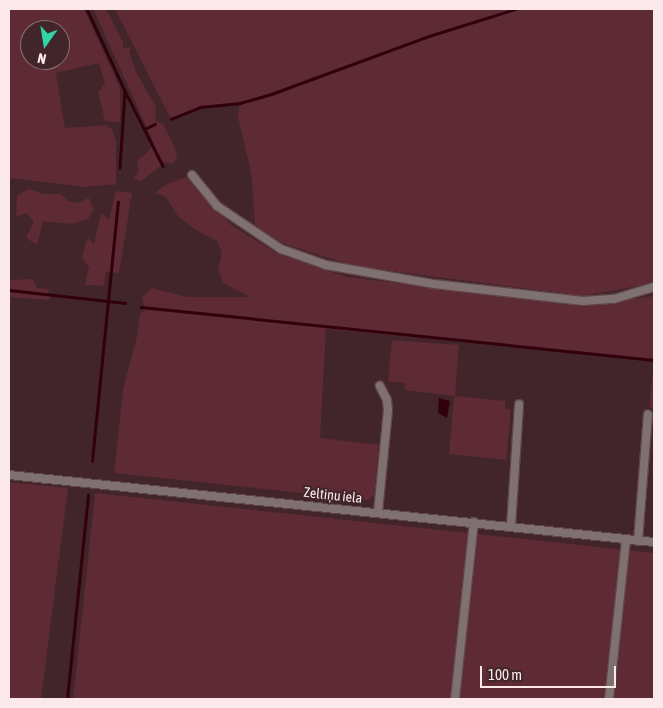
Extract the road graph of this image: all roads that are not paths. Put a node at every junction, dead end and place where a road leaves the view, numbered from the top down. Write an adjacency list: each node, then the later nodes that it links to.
1 (192, 175): 2 (street)
2 (654, 288)
3 (380, 386): 7 (street)
4 (519, 404): 9 (street)
5 (648, 414): 11 (street)
6 (9, 476): 7 (street, Zeltiņu iela)
7 (378, 512): 8 (street, Zeltiņu iela)
8 (474, 522): 9 (street, Zeltiņu iela); 13 (street)
9 (511, 526): 10 (street, Zeltiņu iela)
10 (626, 539): 11 (street, Zeltiņu iela); 14 (street)
11 (638, 541): 12 (street, Zeltiņu iela)
12 (654, 542)
13 (455, 699)
14 (609, 699)

